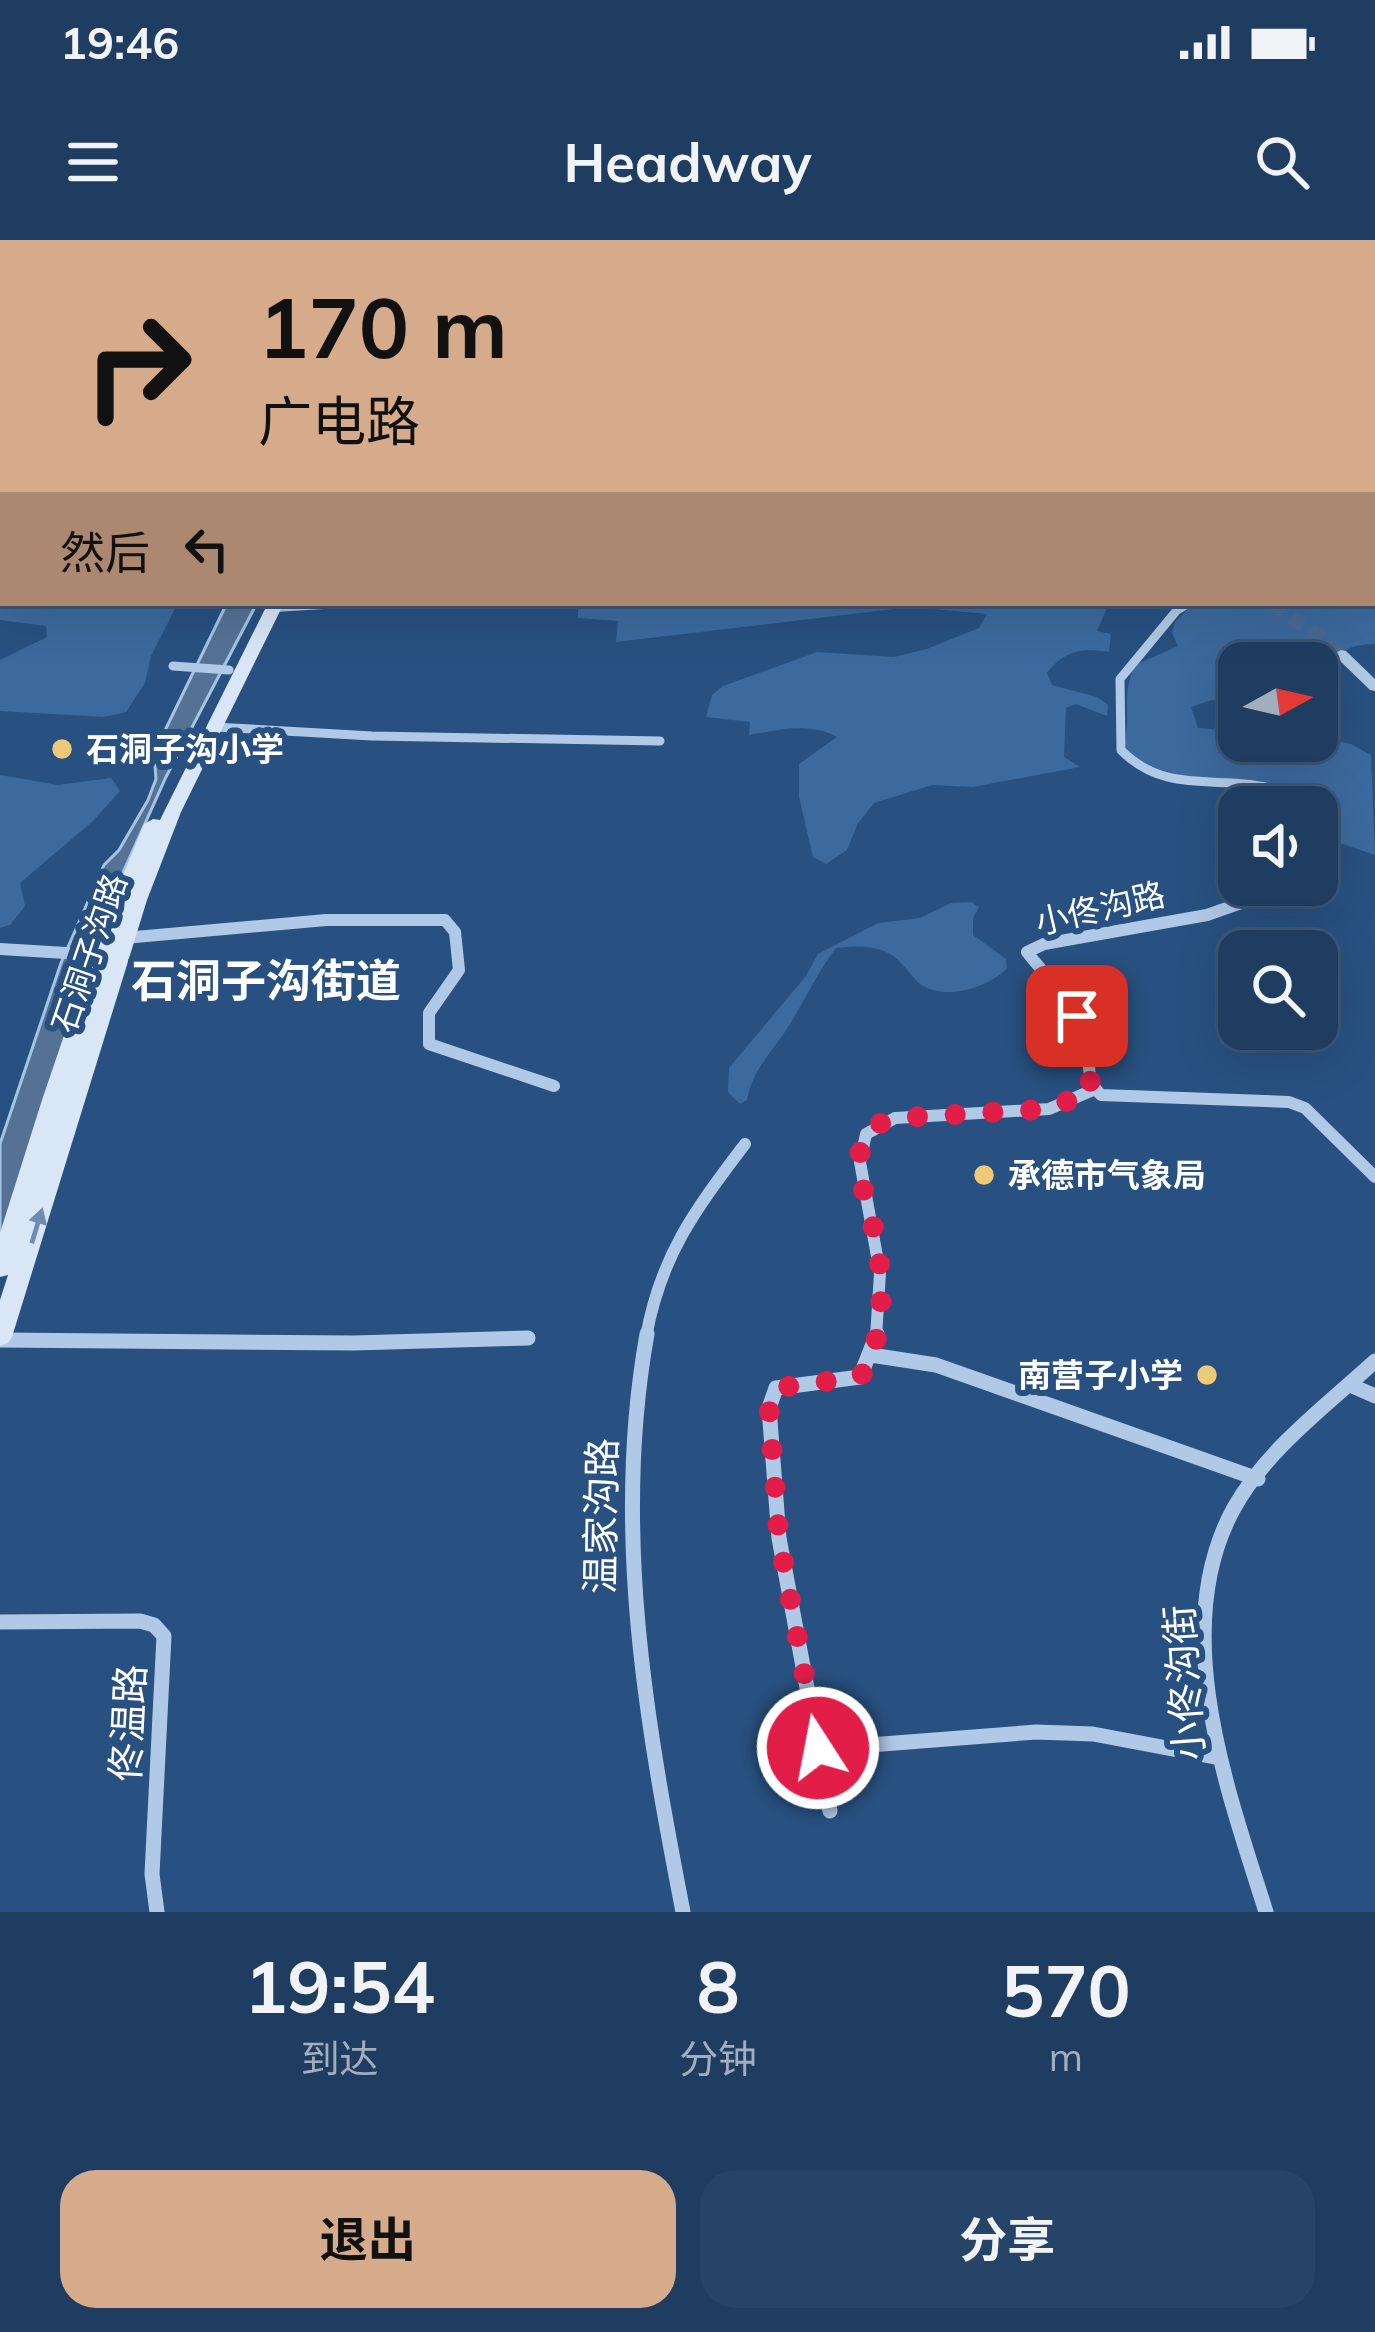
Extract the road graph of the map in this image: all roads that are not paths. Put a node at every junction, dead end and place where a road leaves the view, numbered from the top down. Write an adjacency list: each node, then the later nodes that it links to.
1 (270, 606): 6 (main road, 石洞子沟路)
2 (271, 606): 8 (main road, 石洞子沟路)
3 (1184, 606): 10 (street)
4 (1341, 654): 7 (street)
5 (173, 666): 6 (street)
6 (226, 670): 14 (main road, 石洞子沟路)
7 (1375, 687)
8 (215, 727): 9 (street); 12 (main road, 石洞子沟路)
9 (661, 741)
10 (1218, 786)
11 (1238, 906): 16 (street, 小佟沟路)
12 (124, 938): 15 (street); 22 (main road, 石洞子沟路, one-way to 12)
13 (0, 949): 14 (street)
14 (97, 955): 19 (main road, 石洞子沟路)
15 (554, 1086)
16 (1093, 1090): 18 (street); 23 (street)
17 (745, 1144): 33 (street, 温家沟路)
18 (1375, 1178)
19 (10, 1215): 20 (main road, 石洞子沟路)
20 (0, 1269)
21 (528, 1338): 22 (street)
22 (0, 1339)
23 (871, 1355): 27 (street); 29 (street)
24 (1375, 1361): 25 (street, 小佟沟街)
25 (1350, 1385): 26 (street); 27 (street, 小佟沟街)
26 (1375, 1396)
27 (1258, 1479): 30 (street, 小佟沟街)
28 (0, 1622): 32 (street, 佟温路)
29 (818, 1748): 30 (street); 31 (street)
30 (1220, 1758): 34 (street, 小佟沟街)
31 (830, 1811)
32 (157, 1912)
33 (683, 1912)
34 (1266, 1912)

